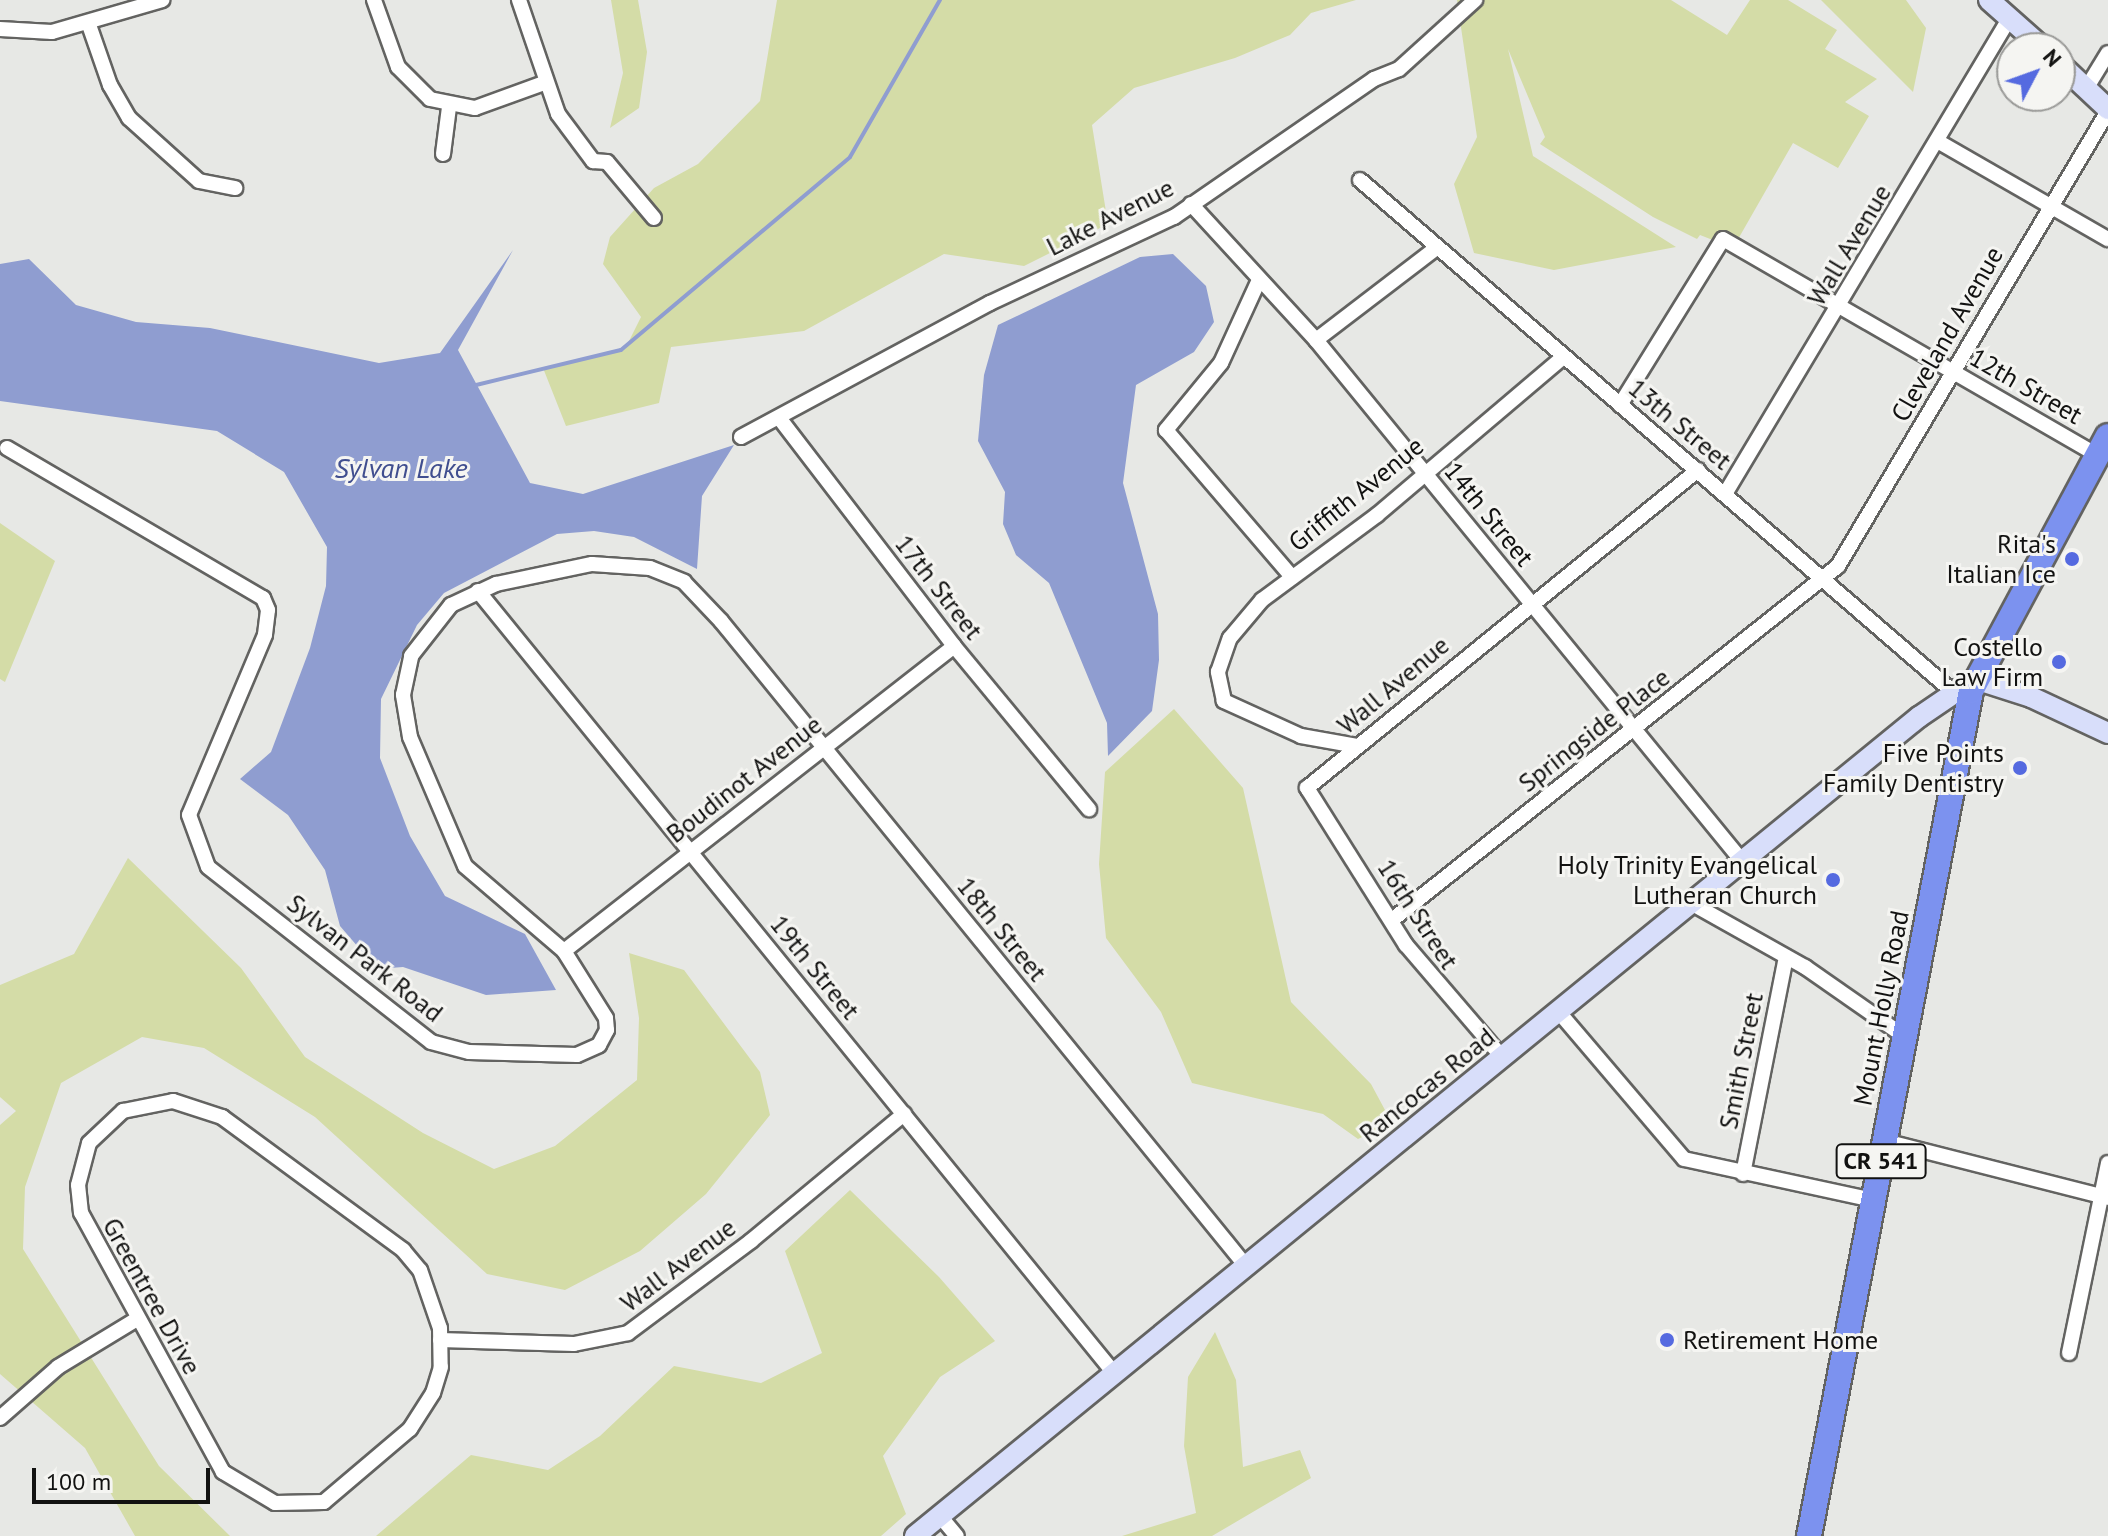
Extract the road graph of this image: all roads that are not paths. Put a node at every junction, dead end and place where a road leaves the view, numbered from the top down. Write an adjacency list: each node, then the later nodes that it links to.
1 (162, 0): 7 (street)
2 (374, 0): 14 (street)
3 (519, 0): 12 (street)
4 (1475, 0): 20 (street, Lake Avenue)
5 (1989, 0): 6 (main road)
6 (2009, 19): 9 (main road); 16 (street, Wall Avenue)
7 (88, 22): 8 (street); 19 (street)
8 (0, 29)
9 (2024, 32)
10 (2108, 53): 13 (street)
11 (2076, 79): 13 (main road)
12 (544, 83): 14 (street); 22 (street)
13 (2086, 89): 15 (main road)
14 (449, 107): 17 (street)
15 (2108, 110): 21 (street, Cleveland Avenue)
16 (1939, 142): 21 (street); 26 (street, Wall Avenue)
17 (443, 154)
18 (1360, 180): 24 (street, 13th Street)
19 (235, 188)
20 (1191, 204): 25 (street, 14th Street); 31 (street, Lake Avenue)
21 (2049, 205): 23 (street); 29 (street, Cleveland Avenue)
22 (654, 218)
23 (2108, 239)
24 (1435, 249): 27 (street); 28 (street, 13th Street)
25 (1259, 280): 27 (street, 14th Street); 38 (street)
26 (1839, 307): 29 (street, 12th Street); 30 (street, 12th Street); 37 (street, Wall Avenue)
27 (1316, 340): 36 (street, 14th Street)
28 (1563, 357): 30 (street, 13th Street); 36 (street, Griffith Avenue)
29 (1953, 372): 33 (street, 12th Street); 39 (street, Cleveland Avenue)
30 (1620, 405): 35 (street, 13th Street)
31 (780, 419): 32 (street, Lake Avenue); 43 (street, 17th Street)
32 (741, 437)
33 (2103, 446): 44 (highway, CR 541)
34 (7, 448): 56 (street, Sylvan Park Road)
35 (1698, 470): 37 (street, 13th Street); 41 (street, Wall Avenue)
36 (1424, 473): 38 (street, Griffith Avenue); 41 (street, 14th Street)
37 (1725, 494): 39 (street, 13th Street)
38 (1292, 577): 48 (street, Griffith Avenue)
39 (1826, 578): 45 (street, 13th Street); 46 (street, Springside Place)
40 (478, 591): 42 (street, Sylvan Park Road); 52 (street, 19th Street); 56 (street, Sylvan Park Road)
41 (1531, 603): 46 (street, 14th Street); 48 (street, Wall Avenue)
42 (721, 621): 49 (street, 18th Street)
43 (954, 646): 49 (street, Boudinot Avenue); 51 (street, 17th Street)
44 (1975, 679): 45 (highway, Mount Holly Road / CR 541); 47 (main road)
45 (1962, 700): 53 (main road, Rancocas Road); 59 (highway, Mount Holly Road / CR 541)
46 (1634, 729): 53 (street, 14th Street); 55 (street, Springside Place)
47 (2108, 733)
48 (1357, 746): 50 (street, Wall Avenue)
49 (824, 747): 52 (street, Boudinot Avenue); 67 (street, 18th Street)
50 (1307, 788): 55 (street, 16th Street)
51 (1089, 809)
52 (690, 852): 56 (street, Boudinot Avenue); 61 (street, 19th Street)
53 (1742, 861): 54 (main road, Rancocas Road)
54 (1691, 903): 57 (street); 58 (main road, Rancocas Road)
55 (1392, 920): 60 (street, 16th Street)
56 (564, 951)
57 (1786, 957): 59 (street); 64 (street, Smith Street)
58 (1558, 1011): 60 (main road, Rancocas Road); 64 (street)
59 (1904, 1036): 62 (highway, Mount Holly Road / CR 541)
60 (1502, 1057): 67 (main road, Rancocas Road)
61 (904, 1114): 69 (street, Wall Avenue); 71 (street, 19th Street)
62 (1885, 1141): 65 (street); 66 (highway, Mount Holly Road / CR 541)
63 (2108, 1163): 65 (street)
64 (1743, 1174): 66 (street)
65 (2105, 1196): 70 (street)
66 (1873, 1200): 76 (highway, Mount Holly Road / CR 541)
67 (1246, 1266): 71 (main road, Rancocas Road)
68 (137, 1319): 69 (street, Greentree Drive); 69 (street, Greentree Drive); 72 (street)
69 (440, 1340)
70 (2069, 1353)
71 (1114, 1373): 73 (main road, Rancocas Road)
72 (0, 1418)
73 (940, 1516): 74 (main road, Rancocas Road); 75 (street)
74 (915, 1536)
75 (957, 1536)
76 (1809, 1536)

